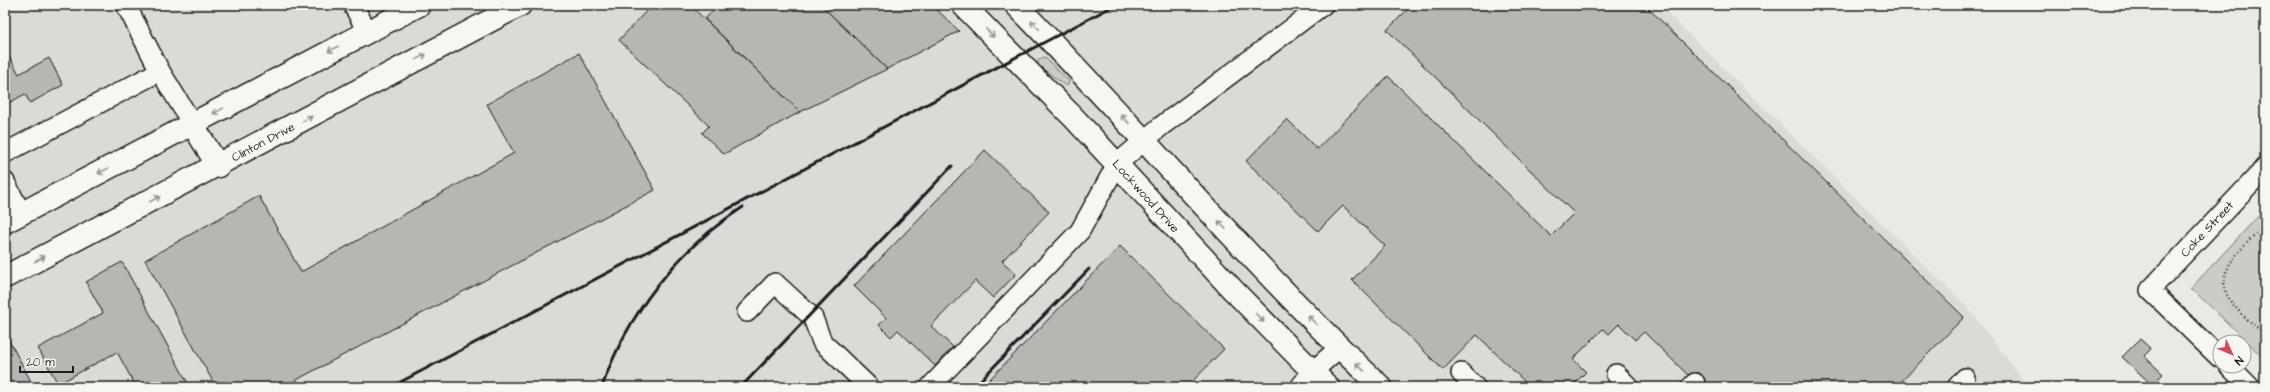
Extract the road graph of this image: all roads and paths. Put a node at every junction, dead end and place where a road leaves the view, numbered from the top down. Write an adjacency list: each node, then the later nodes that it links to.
1 (126, 5): 9 (street)
2 (353, 5): 8 (street)
3 (419, 5): 8 (main road)
4 (520, 5): 14 (main road, Clinton Drive, one-way to 4)
5 (963, 5): 13 (main road, Lockwood Drive, one-way to 13)
6 (1016, 5): 11 (main road, one-way to 6)
7 (1323, 5): 11 (street)
8 (367, 31): 10 (main road, one-way to 10)
9 (160, 71): 10 (street); 12 (street)
10 (193, 125): 14 (main road); 17 (main road, one-way to 17)
11 (1144, 140): 13 (street); 22 (main road, one-way to 11)
12 (5, 153)
13 (1117, 164): 27 (main road, Lockwood Drive, one-way to 27); 29 (street)
14 (218, 166): 19 (main road, Clinton Drive, one-way to 14)
15 (2265, 168): 23 (street, Coke Street)
16 (5, 182): 17 (street)
17 (13, 218)
18 (2265, 226): 21 (path)
19 (5, 277)
20 (747, 312): 28 (street)
21 (2265, 335)
22 (1339, 348): 27 (street); 31 (main road, one-way to 22)
23 (2212, 350)
24 (1461, 373): 32 (street)
25 (1616, 374): 33 (street)
26 (2237, 374): 34 (street)
27 (1306, 379): 30 (main road, Lockwood Drive)
28 (869, 387)
29 (930, 387)
30 (1328, 387)
31 (1381, 387)
32 (1475, 387)
33 (1629, 387)
34 (2250, 387)

